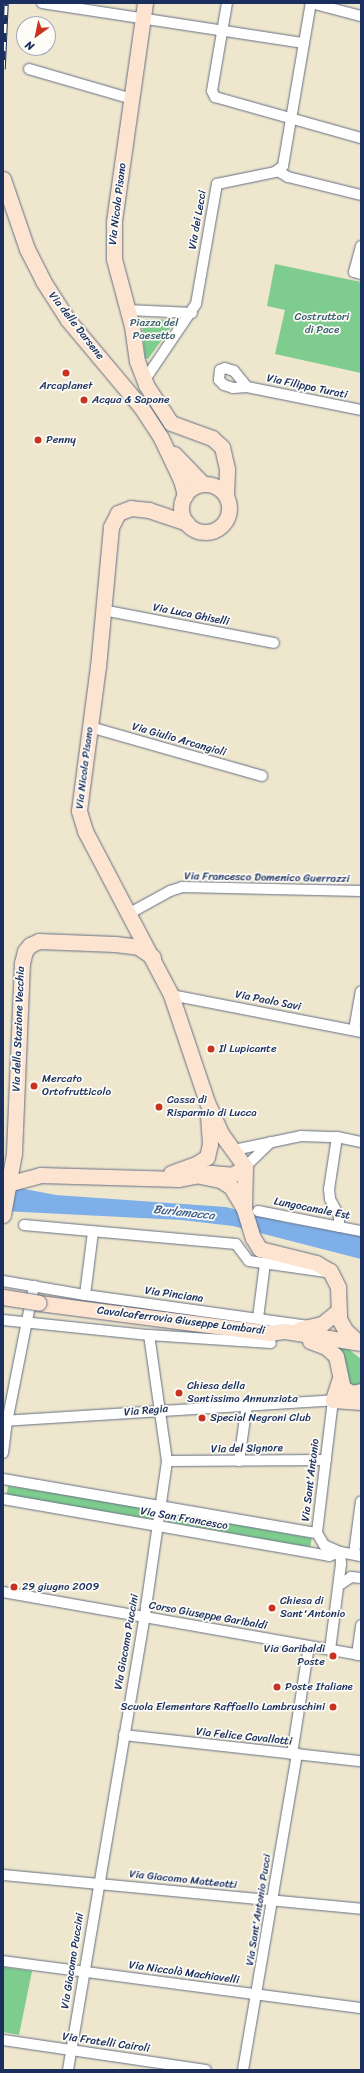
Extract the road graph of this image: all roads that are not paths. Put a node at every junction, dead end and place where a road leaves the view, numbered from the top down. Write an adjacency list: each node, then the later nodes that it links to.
1 (42, 3): 4 (street)
2 (227, 3): 6 (street)
3 (311, 3): 5 (street); 7 (street)
4 (144, 10): 6 (street); 9 (street, Via Nicola Pisano)
5 (361, 16)
6 (222, 29): 7 (street); 10 (street)
7 (304, 43): 10 (street)
8 (29, 69): 9 (street)
9 (132, 99): 17 (street, Via Nicola Pisano)
10 (292, 120): 11 (street); 12 (street)
11 (361, 138)
12 (278, 171): 14 (street); 18 (street, Via dei Lecci)
13 (3, 179): 22 (street, Via delle Darsene)
14 (361, 195)
15 (361, 246): 16 (street)
16 (358, 273)
17 (128, 310): 18 (street); 19 (street, Via Nicola Pisano)
18 (192, 313): 19 (street, Via dei Lecci)
19 (144, 381): 23 (street, Via Nicola Pisano)
20 (247, 387): 21 (street, Via Filippo Turati)
21 (361, 410)
22 (157, 433): 24 (street, Via delle Darsene); 26 (street, Via delle Darsene)
23 (226, 456): 24 (street, Via Nicola Pisano); 25 (street, Via Nicola Pisano)
24 (204, 483): 25 (street); 26 (street, Via Nicola Pisano)
25 (226, 494): 28 (street, Via Nicola Pisano)
26 (183, 498): 27 (street, Via Nicola Pisano); 28 (street)
27 (149, 510): 28 (street, Via Nicola Pisano); 29 (street, Via Nicola Pisano)
28 (187, 523)
29 (103, 610): 30 (street, Via Luca Ghiselli); 31 (street, Via Nicola Pisano)
30 (274, 643)
31 (90, 726): 32 (street, Via Giulio Arcangioli); 34 (street, Via Nicola Pisano)
32 (262, 776)
33 (361, 891): 34 (street, Via Francesco Domenico Guerrazzi)
34 (131, 915): 35 (street); 36 (street, Via Nicola Pisano)
35 (114, 944): 36 (street, Via della Stazione Vecchia); 45 (street, Via della Stazione Vecchia)
36 (154, 958): 38 (street, Via Nicola Pisano)
37 (361, 992): 39 (street)
38 (171, 995): 39 (street, Via Paolo Savi); 40 (street, Via Nicola Pisano)
39 (358, 1031)
40 (208, 1102): 44 (street); 49 (street)
41 (337, 1137): 42 (street); 43 (street); 54 (street)
42 (271, 1142): 44 (street); 46 (street)
43 (361, 1142)
44 (234, 1150): 46 (street)
45 (14, 1153): 47 (street); 50 (street)
46 (245, 1167): 48 (street); 51 (street)
47 (54, 1175): 49 (street); 50 (street)
48 (200, 1176): 49 (street); 51 (street)
49 (143, 1180)
50 (11, 1183): 52 (street)
51 (251, 1210): 54 (street, Lungocanale Est); 58 (street)
52 (3, 1215)
53 (24, 1225): 56 (street)
54 (339, 1227): 55 (street, Lungocanale Est)
55 (361, 1231)
56 (93, 1232): 57 (street); 61 (street)
57 (265, 1263): 58 (street); 64 (street)
58 (332, 1273): 63 (street)
59 (3, 1281): 60 (street, Via Pinciana)
60 (34, 1286): 61 (street, Via Pinciana); 66 (street)
61 (85, 1295): 64 (street, Via Pinciana)
62 (3, 1297): 70 (street, Cavalcaferrovia Giuseppe Lombardi, bridge)
63 (337, 1312): 67 (street); 72 (street)
64 (258, 1318): 67 (street, Via Pinciana)
65 (3, 1320): 66 (street)
66 (28, 1322): 69 (street); 78 (street)
67 (316, 1327): 68 (street); 71 (street, Via Pinciana)
68 (285, 1331): 70 (street, Cavalcaferrovia Giuseppe Lombardi); 71 (street, Cavalcaferrovia Giuseppe Lombardi)
69 (149, 1335): 70 (street); 77 (street, Via Giacomo Puccini)
70 (270, 1338): 73 (street)
71 (340, 1339): 72 (street, Cavalcaferrovia Giuseppe Lombardi)
72 (360, 1344)
73 (339, 1381): 74 (street); 75 (street)
74 (359, 1396): 75 (street, Via Regia)
75 (333, 1400): 76 (street, Via Regia); 80 (street, Via Sant'Antonio)
76 (247, 1404): 77 (street, Via Regia); 82 (street)
77 (160, 1409): 78 (street, Via Regia); 81 (street, Via Giacomo Puccini)
78 (5, 1421): 79 (street)
79 (3, 1453)
80 (326, 1460): 82 (street, Via del Signore); 88 (street, Via Sant'Antonio)
81 (167, 1461): 82 (street, Via del Signore); 86 (street, Via Giacomo Puccini)
82 (239, 1461)
83 (3, 1479): 86 (street, Via San Francesco)
84 (3, 1498): 87 (street, Via San Francesco)
85 (361, 1501): 90 (street)
86 (161, 1506): 87 (street, Via Giacomo Puccini); 88 (street, Via San Francesco)
87 (158, 1527): 89 (street, Via San Francesco); 94 (street, Via Giacomo Puccini)
88 (317, 1533): 89 (street, Via Sant'Antonio)
89 (340, 1552): 90 (street, Via San Francesco); 92 (street)
90 (358, 1555)
91 (361, 1578): 92 (street)
92 (340, 1584): 97 (street)
93 (3, 1592): 94 (street, Corso Giuseppe Garibaldi)
94 (144, 1617): 96 (street, Corso Giuseppe Garibaldi); 99 (street, Via Giacomo Puccini)
95 (361, 1625): 98 (street)
96 (309, 1646): 97 (street, Corso Giuseppe Garibaldi); 100 (street, Via Sant'Antonio Pucci)
97 (330, 1650): 98 (street, Corso Giuseppe Garibaldi)
98 (359, 1655)
99 (124, 1735): 100 (street, Via Felice Cavallotti); 103 (street, Via Giacomo Puccini)
100 (294, 1754): 101 (street, Via Felice Cavallotti); 104 (street, Via Sant'Antonio Pucci)
101 (361, 1761)
102 (3, 1875): 103 (street, Via Giacomo Matteotti)
103 (98, 1883): 104 (street, Via Giacomo Matteotti); 107 (street, Via Giacomo Puccini)
104 (272, 1901): 105 (street, Via Giacomo Matteotti); 108 (street, Via Sant'Antonio Pucci)
105 (361, 1909)
106 (3, 1961): 107 (street, Via Niccolò Machiavelli)
107 (84, 1971): 108 (street, Via Niccolò Machiavelli); 111 (street, Via Giacomo Puccini)
108 (257, 1995): 109 (street, Via Niccolò Machiavelli); 114 (street, Via Sant'Antonio Pucci)
109 (361, 2008)
110 (3, 2040): 111 (street, Via Fratelli Cairoli)
111 (71, 2050): 112 (street, Via Giacomo Puccini); 113 (street, Via Fratelli Cairoli)
112 (68, 2070)
113 (206, 2070)
114 (243, 2070)

